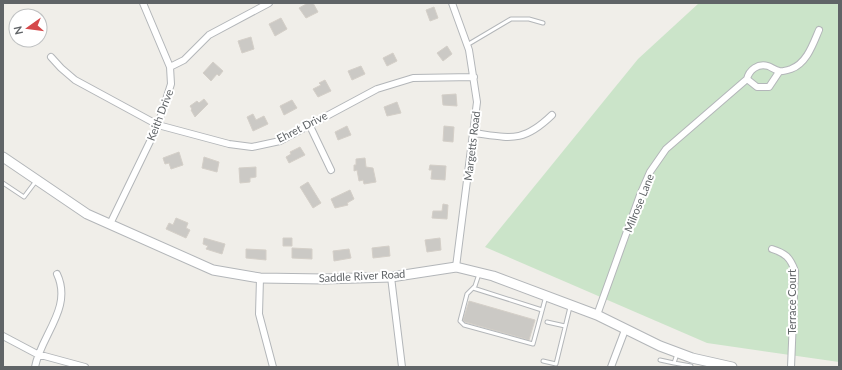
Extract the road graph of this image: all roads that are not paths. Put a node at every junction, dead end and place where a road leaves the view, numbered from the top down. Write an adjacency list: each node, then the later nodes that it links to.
1 (143, 3): 8 (street, Keith Drive)
2 (269, 3): 8 (street)
3 (452, 3): 6 (street, Margetts Road)
4 (543, 22): 6 (lane)
5 (819, 30): 9 (street)
6 (467, 45): 10 (street, Margetts Road)
7 (51, 57): 14 (street, Ehret Drive)
8 (170, 67): 14 (street, Keith Drive)
9 (779, 72): 11 (street, Milrose Lane); 11 (street)
10 (474, 77): 13 (street, Ehret Drive); 15 (street, Margetts Road)
11 (747, 79): 31 (street, Milrose Lane)
12 (552, 115): 15 (street)
13 (309, 124): 14 (street, Ehret Drive); 17 (street)
14 (158, 125): 20 (street, Keith Drive)
15 (474, 132): 22 (street, Margetts Road)
16 (3, 157): 18 (main road, Saddle River Road)
17 (331, 170)
18 (37, 180): 19 (lane); 20 (main road, Saddle River Road)
19 (3, 183)
20 (110, 224): 26 (main road, Saddle River Road)
21 (772, 249): 49 (street, Terrace Court)
22 (456, 267): 23 (main road, Saddle River Road); 25 (main road, Saddle River Road)
23 (479, 272): 27 (lane); 28 (main road, Saddle River Road)
24 (57, 274): 37 (street)
25 (391, 277): 26 (main road, Saddle River Road); 46 (street)
26 (260, 278): 45 (street)
27 (474, 288): 30 (lane); 30 (lane)
28 (546, 296): 29 (main road, Saddle River Road); 30 (lane)
29 (571, 305): 31 (main road, Saddle River Road); 33 (lane)
30 (542, 310)
31 (598, 315): 34 (main road, Saddle River Road)
32 (547, 322): 33 (lane)
33 (565, 326): 39 (lane)
34 (625, 330): 36 (main road, Saddle River Road); 47 (street)
35 (3, 336): 37 (street)
36 (677, 352): 40 (lane); 41 (main road, Saddle River Road)
37 (38, 354): 43 (street); 44 (street)
38 (660, 360): 40 (lane)
39 (543, 361)
40 (674, 363): 42 (lane)
41 (717, 365): 48 (main road, Saddle River Road)
42 (691, 366)
43 (35, 367)
44 (85, 367)
45 (273, 367)
46 (402, 367)
47 (611, 367)
48 (732, 367)
49 (791, 367)

